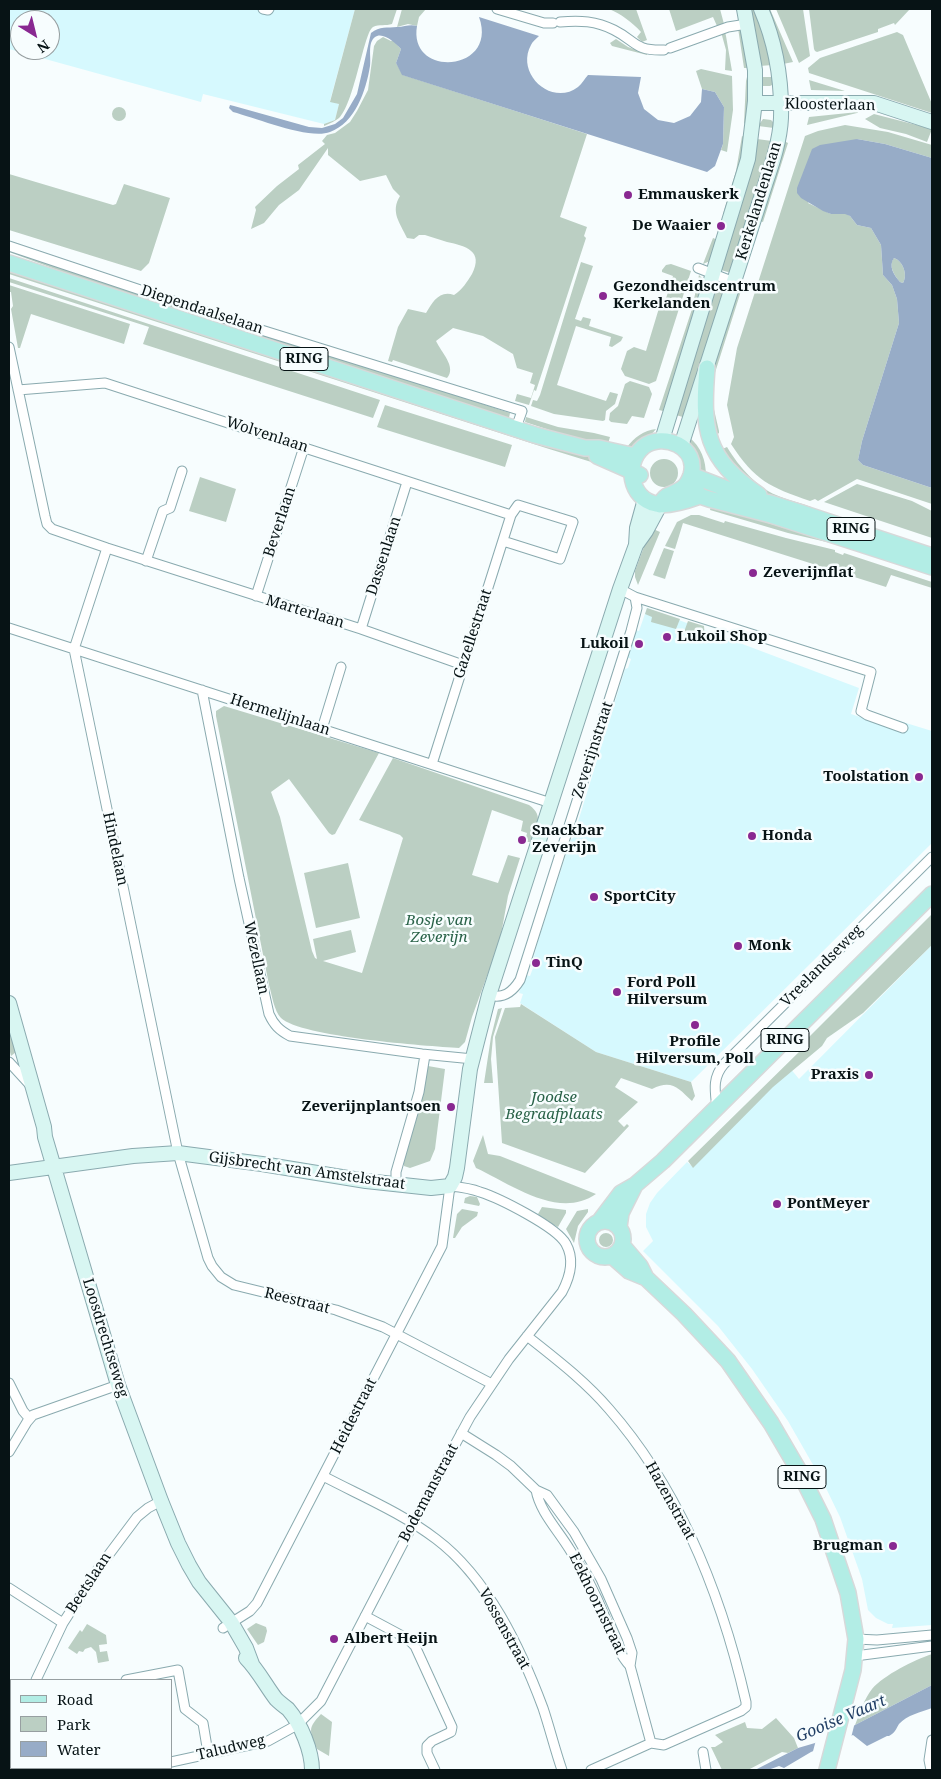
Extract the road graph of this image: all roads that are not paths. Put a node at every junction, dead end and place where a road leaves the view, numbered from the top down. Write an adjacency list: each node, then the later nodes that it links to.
1 (263, 9): 2 (street)
2 (269, 9)
3 (497, 9): 6 (street)
4 (744, 9): 6 (street, Kerkelandenlaan)
5 (762, 9): 8 (street, Kerkelandenlaan)
6 (748, 24): 7 (street, Kerkelandenlaan)
7 (755, 103): 8 (street, Kloosterlaan); 13 (street, Kerkelandenlaan)
8 (780, 104): 9 (street, Kloosterlaan); 14 (street, Kerkelandenlaan)
9 (932, 122)
10 (9, 246): 18 (street, Diependaalselaan)
11 (9, 263): 18 (main road, Diependaalselaan / RING)
12 (698, 268): 13 (street)
13 (712, 274): 14 (street); 19 (street, Kerkelandenlaan)
14 (734, 282): 16 (street, Kerkelandenlaan)
15 (9, 347): 17 (street, Marterlaan)
16 (707, 368): 20 (street, Kerkelandenlaan); 31 (main road)
17 (18, 390): 21 (street, Wolvenlaan); 35 (street, Marterlaan)
18 (516, 428): 22 (main road, Diependaalselaan / RING)
19 (662, 440): 20 (main road); 23 (main road); 25 (main road)
20 (681, 446): 26 (main road)
21 (304, 448): 27 (street, Wolvenlaan); 40 (street, Beverlaan)
22 (585, 448): 23 (main road, Diependaalselaan / RING); 25 (main road, Diependaalselaan / RING)
23 (635, 456): 25 (main road)
24 (182, 471): 37 (street)
25 (636, 473): 29 (main road); 30 (main road, RING)
26 (691, 474): 28 (main road); 31 (main road, RING)
27 (407, 482): 32 (street, Wolvenlaan); 43 (street, Dassenlaan)
28 (683, 494): 30 (main road); 38 (main road, RING)
29 (645, 499): 30 (main road); 34 (street, Zeverijnstraat)
30 (663, 501): 34 (street, Zeverijnstraat)
31 (770, 503): 36 (main road, RING)
32 (511, 515): 33 (street, Gazellestraat); 33 (street, Gazellestraat)
33 (503, 541): 45 (street, Gazellestraat)
34 (636, 546): 39 (street, Zeverijnstraat)
35 (107, 548): 37 (street, Marterlaan); 44 (street, Hindelaan)
36 (932, 556)
37 (146, 561): 40 (street, Marterlaan)
38 (932, 567)
39 (620, 589): 41 (street); 51 (street, Zeverijnstraat)
40 (256, 596): 43 (street, Marterlaan)
41 (635, 597): 48 (street); 54 (street, Zeverijnstraat)
42 (9, 628): 44 (street, Hermelijnlaan)
43 (361, 629): 45 (street, Marterlaan)
44 (74, 649): 47 (street, Hermelijnlaan); 61 (street, Hindelaan)
45 (463, 665): 50 (street, Gazellestraat)
46 (341, 667): 49 (street)
47 (202, 690): 49 (street, Hermelijnlaan); 56 (street, Wezellaan)
48 (903, 728)
49 (322, 729): 50 (street, Hermelijnlaan)
50 (432, 764): 51 (street, Hermelijnlaan)
51 (550, 803): 54 (street, Zeverijnstraat)
52 (932, 856): 60 (street, Vreelandseweg)
53 (932, 894): 60 (main road, Vreelandseweg / RING)
54 (489, 995): 57 (street, Zeverijnstraat)
55 (9, 1003): 59 (street, Loosdrechtseweg)
56 (425, 1055): 57 (street, Wezellaan); 64 (street)
57 (473, 1059): 66 (street, Zeverijnstraat)
58 (9, 1062): 59 (street, Loosdrechtseweg)
59 (32, 1088): 62 (street, Loosdrechtseweg)
60 (717, 1108): 65 (main road, Vreelandseweg / RING)
61 (178, 1153): 62 (street, Gijsbrecht van Amstelstraat); 64 (street, Gijsbrecht van Amstelstraat); 71 (street, Reestraat)
62 (54, 1168): 63 (street, Gijsbrecht van Amstelstraat); 75 (street, Loosdrechtseweg)
63 (9, 1173)
64 (396, 1184): 66 (street, Gijsbrecht van Amstelstraat)
65 (635, 1185): 67 (main road, Vreelandseweg / RING); 68 (main road, Vreelandseweg / RING)
66 (450, 1186): 70 (street, Gijsbrecht van Amstelstraat); 71 (street, Heidestraat)
67 (599, 1222): 68 (main road); 69 (main road, RING)
68 (619, 1227): 69 (main road, RING)
69 (617, 1251): 87 (main road, RING)
70 (571, 1266): 72 (street, Bodemanstraat)
71 (396, 1334): 74 (street, Reestraat); 79 (street, Heidestraat)
72 (527, 1336): 74 (street, Bodemanstraat); 94 (street, Hazenstraat)
73 (9, 1383): 76 (street)
74 (492, 1384): 77 (street, Bodemanstraat)
75 (118, 1385): 76 (street); 80 (street, Loosdrechtseweg)
76 (30, 1418): 78 (street)
77 (461, 1432): 81 (street, Bodemanstraat); 94 (street, Eekhoornstraat)
78 (9, 1452)
79 (323, 1476): 81 (street, Vossenstraat); 85 (street, Heidestraat)
80 (161, 1501): 84 (street, Beetslaan); 85 (street, Loosdrechtseweg)
81 (413, 1523): 83 (street, Bodemanstraat); 101 (street, Vossenstraat)
82 (9, 1588): 84 (street)
83 (365, 1616): 92 (street, Bodemanstraat); 100 (street)
84 (63, 1623): 90 (street, Beetslaan)
85 (227, 1625): 92 (street, Loosdrechtseweg)
86 (932, 1635): 87 (street)
87 (856, 1640): 89 (main road, RING)
88 (932, 1646): 89 (street)
89 (854, 1656): 98 (main road, RING)
90 (36, 1679)
91 (131, 1679): 96 (street)
92 (293, 1727): 96 (street, Taludweg); 99 (street, Loosdrechtseweg)
93 (932, 1741): 104 (street)
94 (651, 1743): 102 (street)
95 (703, 1752): 103 (street)
96 (208, 1753): 97 (street, Taludweg)
97 (172, 1762)
98 (828, 1767)
99 (311, 1770)
100 (435, 1770)
101 (562, 1770)
102 (591, 1770)
103 (706, 1770)
104 (931, 1770)

